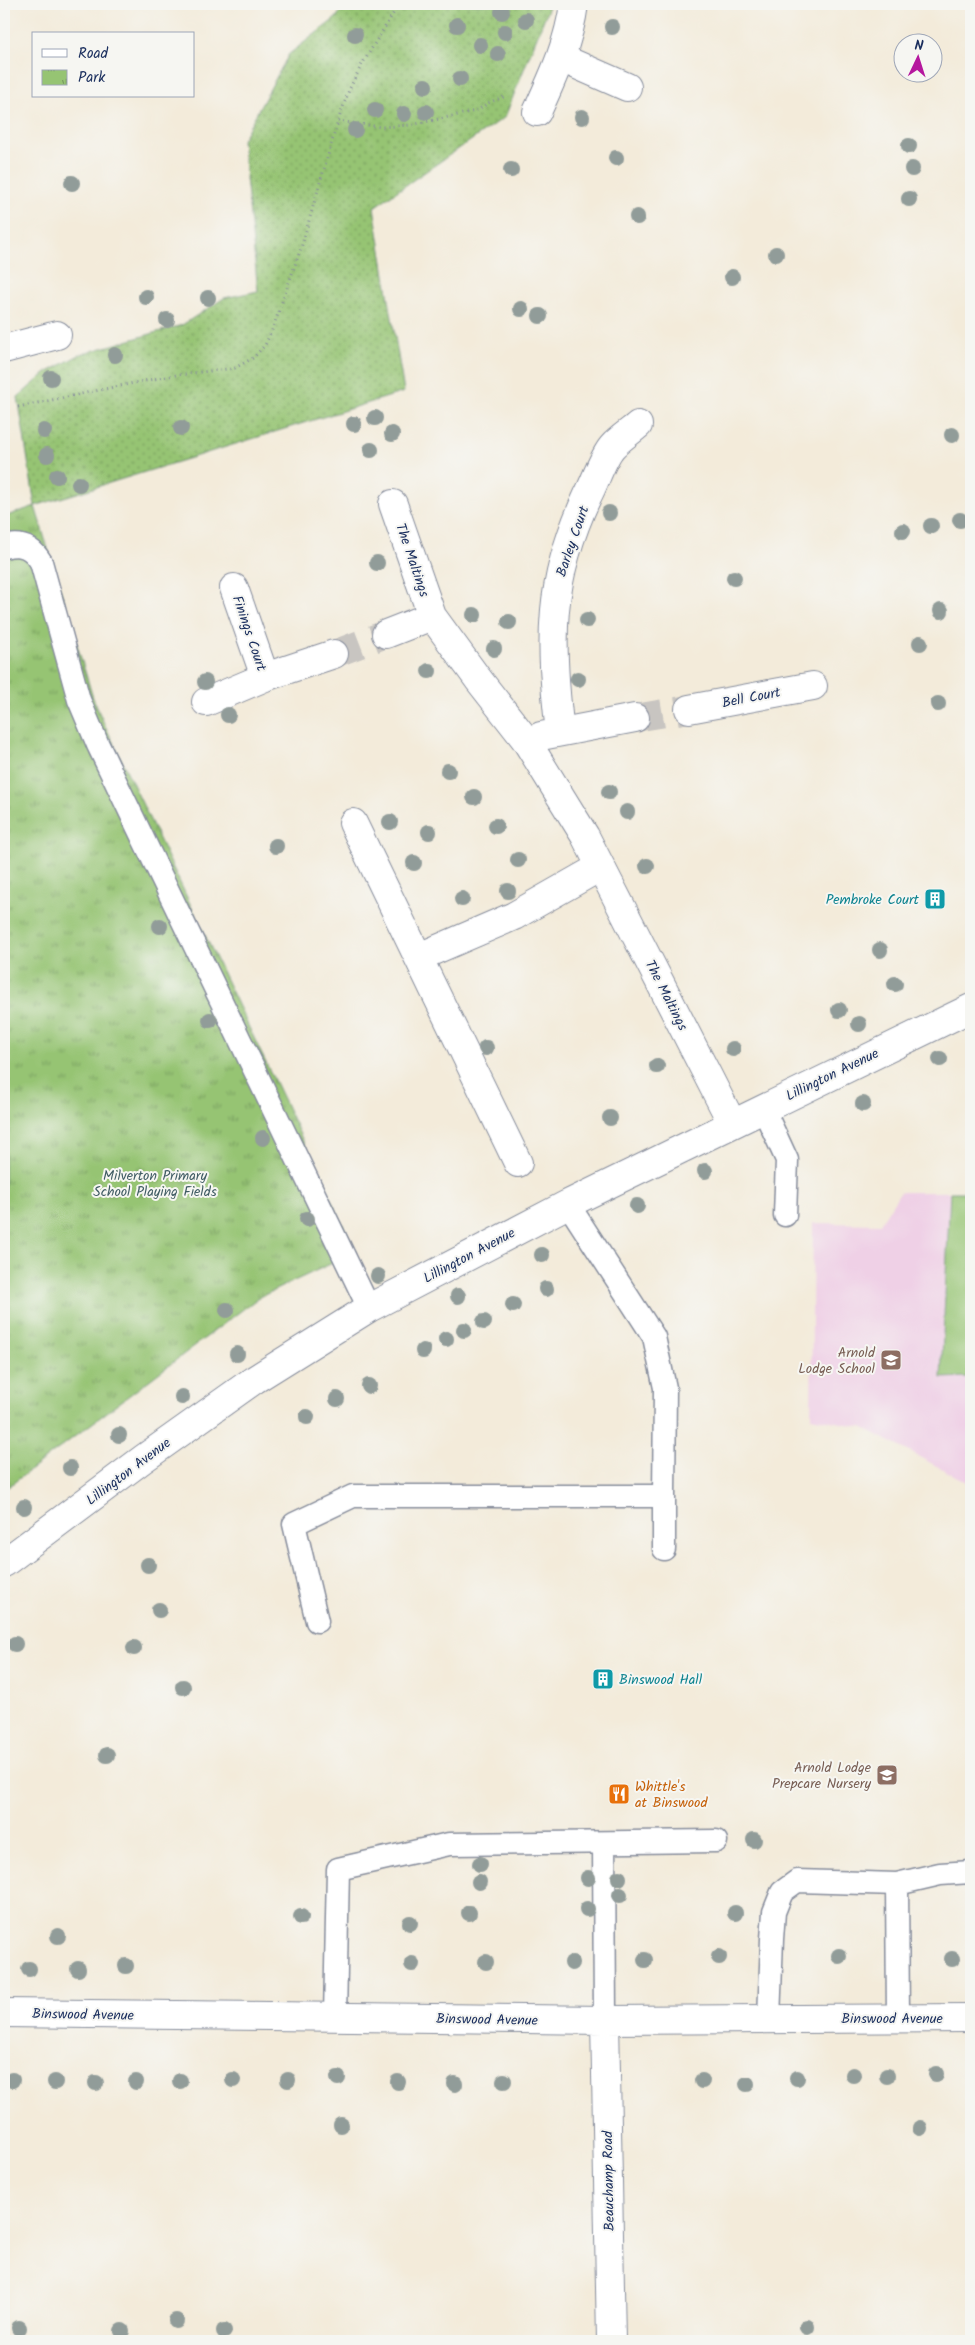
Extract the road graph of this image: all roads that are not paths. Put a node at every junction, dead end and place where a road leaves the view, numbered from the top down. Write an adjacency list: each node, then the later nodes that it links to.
1 (574, 4): 2 (main road)
2 (561, 58): 3 (main road); 4 (main road)
3 (627, 86)
4 (541, 105)
5 (58, 336): 6 (main road)
6 (4, 350)
7 (638, 425): 19 (main road, Barley Court)
8 (393, 504): 11 (main road, The Maltings)
9 (4, 548): 30 (lane)
10 (234, 588): 14 (main road, Finings Court)
11 (432, 616): 12 (main road); 20 (main road, The Maltings)
12 (386, 634)
13 (334, 654): 14 (main road, Finings Court)
14 (265, 678): 16 (main road, Finings Court)
15 (813, 686): 17 (main road, Bell Court)
16 (206, 702)
17 (689, 709)
18 (636, 718): 19 (main road)
19 (560, 732): 20 (main road)
20 (525, 739): 22 (main road, The Maltings)
21 (353, 823): 23 (main road)
22 (600, 867): 23 (main road); 26 (main road, The Maltings)
23 (419, 957): 27 (main road)
24 (971, 1008): 25 (main road, Lillington Avenue)
25 (763, 1108): 26 (main road, Lillington Avenue); 29 (lane)
26 (732, 1123): 28 (main road, Lillington Avenue)
27 (518, 1163)
28 (568, 1204): 30 (main road, Lillington Avenue); 31 (lane)
29 (785, 1215)
30 (368, 1308): 33 (main road, Lillington Avenue)
31 (664, 1496): 32 (lane); 34 (lane)
32 (664, 1549)
33 (4, 1563)
34 (317, 1621)
35 (716, 1841): 36 (lane)
36 (604, 1843): 40 (lane); 44 (lane)
37 (971, 1872): 38 (lane)
38 (897, 1884): 41 (lane); 43 (lane)
39 (4, 2013): 40 (main road, Binswood Avenue)
40 (335, 2017): 44 (main road, Binswood Avenue)
41 (898, 2018): 42 (main road, Binswood Avenue); 43 (main road, Binswood Avenue)
42 (971, 2018)
43 (769, 2019): 44 (main road, Binswood Avenue)
44 (605, 2020): 45 (main road, Beauchamp Road)
45 (610, 2341)

